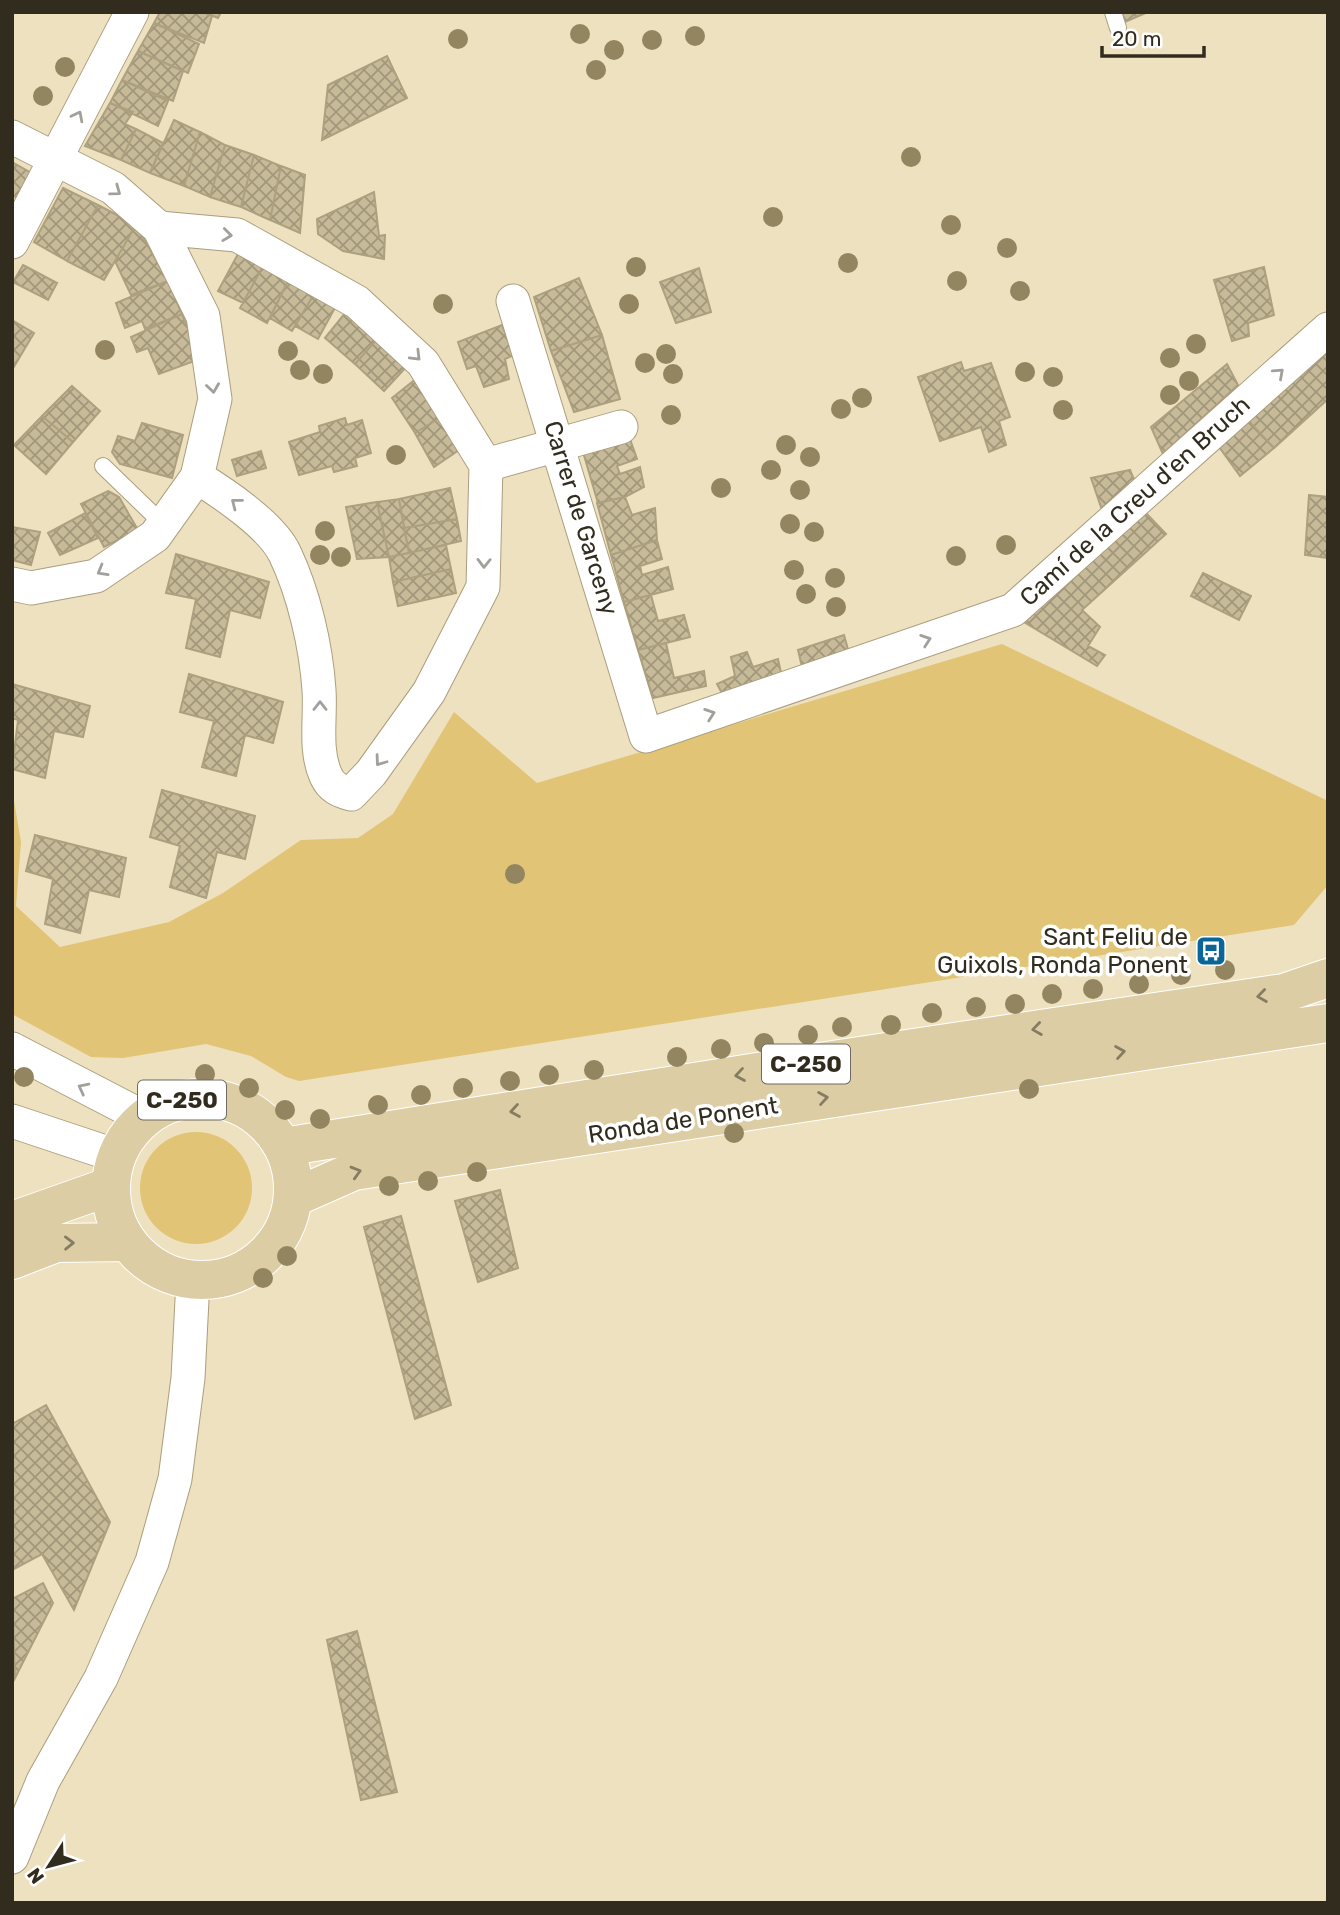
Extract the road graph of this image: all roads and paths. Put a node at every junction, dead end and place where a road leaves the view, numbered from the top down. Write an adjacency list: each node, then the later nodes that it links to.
1 (132, 12): 3 (street, one-way to 1)
2 (12, 138): 3 (street)
3 (56, 159): 4 (street, one-way to 4); 5 (street)
4 (159, 228): 11 (street, one-way to 11); 12 (street, one-way to 12)
5 (12, 242)
6 (513, 301): 9 (street, Carrer de Garceny)
7 (1328, 329): 15 (street, Camí de la Creu d'en Bruch, one-way to 7)
8 (621, 427): 9 (street)
9 (559, 445): 11 (street); 15 (street, Carrer de Garceny)
10 (103, 466): 13 (lane)
11 (486, 466): 12 (street, one-way to 12)
12 (197, 477): 13 (street)
13 (164, 525): 14 (street, one-way to 14)
14 (12, 584)
15 (646, 736)
16 (1328, 978): 21 (main road, C-250, one-way to 21)
17 (1328, 1023): 23 (main road, Ronda de Ponent / C-250, one-way to 17)
18 (12, 1049): 19 (street, one-way to 18)
19 (145, 1118): 21 (main road, C-250); 22 (main road, C-250)
20 (12, 1121): 22 (street)
21 (283, 1147): 23 (main road, C-250)
22 (114, 1171): 24 (main road); 25 (main road, C-250)
23 (293, 1198): 27 (main road, C-250)
24 (12, 1221)
25 (128, 1242): 26 (main road, one-way to 25); 27 (main road, C-250)
26 (12, 1260)
27 (193, 1280): 28 (street)
28 (12, 1857)

